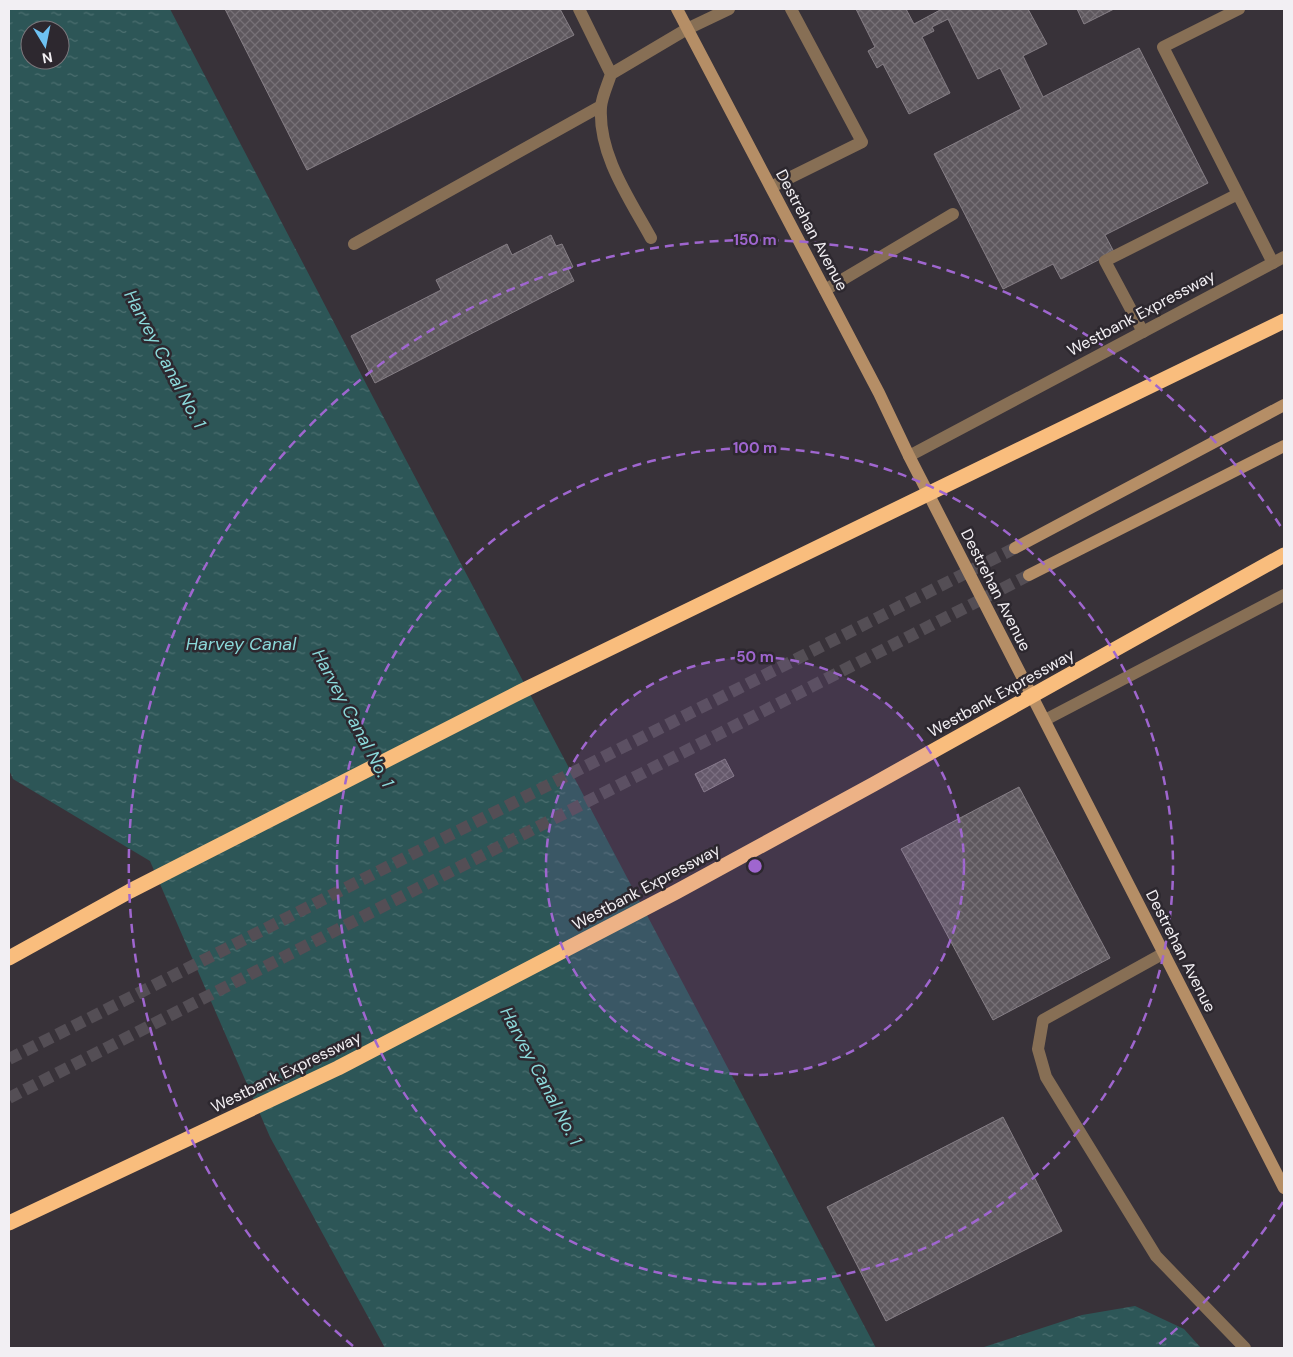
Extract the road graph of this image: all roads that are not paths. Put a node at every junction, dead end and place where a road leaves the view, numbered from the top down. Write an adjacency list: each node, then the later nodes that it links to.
1 (579, 9): 8 (street)
2 (677, 9): 7 (main road, Destrehan Avenue)
3 (729, 9): 7 (street)
4 (791, 9): 10 (street)
5 (1239, 9): 6 (street)
6 (1217, 14): 11 (street)
7 (687, 29): 8 (street); 10 (main road, Destrehan Avenue)
8 (611, 74): 9 (street)
9 (601, 106): 13 (street); 14 (street)
10 (771, 187): 16 (main road, Destrehan Avenue)
11 (1238, 194): 15 (street); 18 (street)
12 (953, 214): 16 (street)
13 (651, 238)
14 (354, 244)
15 (1279, 260): 18 (street, Westbank Expressway)
16 (825, 290): 21 (main road, Destrehan Avenue)
17 (1284, 321): 28 (highway, bridge)
18 (1143, 332): 21 (street, Westbank Expressway)
19 (1284, 405): 22 (main road)
20 (1284, 446): 24 (main road)
21 (909, 456): 26 (main road, Destrehan Avenue)
22 (1016, 548)
23 (1284, 555): 30 (highway, Westbank Expressway, bridge)
24 (1029, 576)
25 (1284, 595): 26 (street)
26 (1045, 720): 27 (main road, Destrehan Avenue)
27 (1164, 953): 29 (main road, Destrehan Avenue); 31 (street)
28 (9, 958)
29 (1284, 1188)
30 (9, 1223)
31 (1245, 1348)

